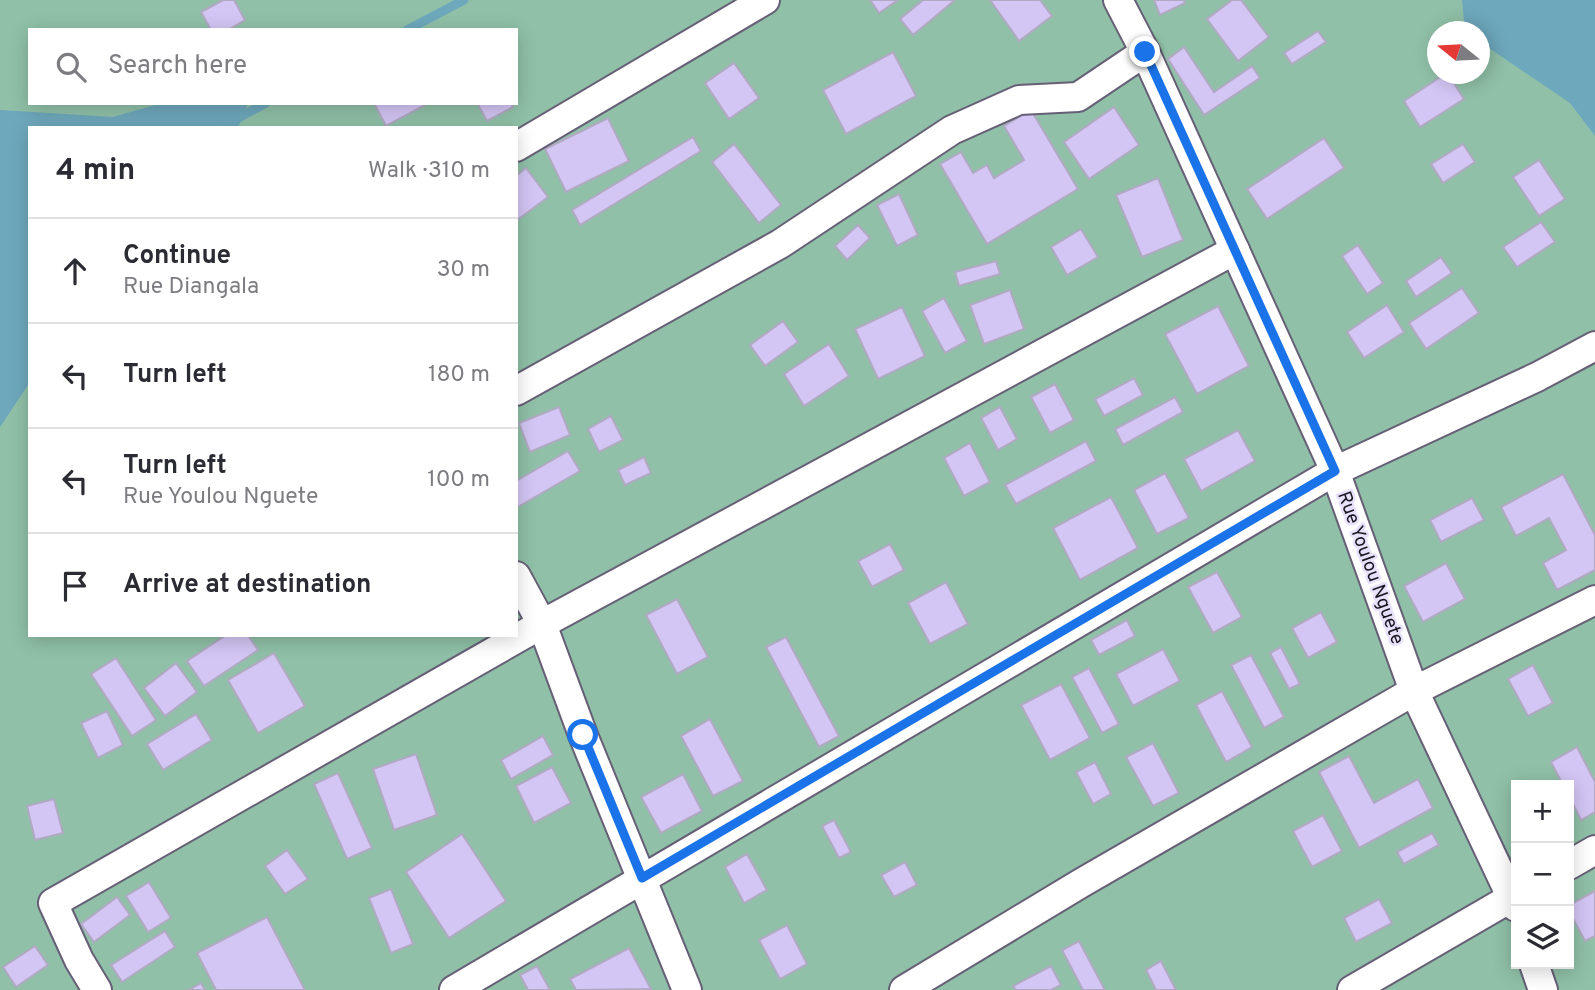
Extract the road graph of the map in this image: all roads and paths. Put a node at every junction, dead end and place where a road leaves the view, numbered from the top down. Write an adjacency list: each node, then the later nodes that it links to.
1 (765, 0): 4 (street)
2 (1118, 0): 3 (street, Rue Youlou Nguete)
3 (1145, 52): 5 (street, Rue Youlou Nguete); 7 (street)
4 (518, 146)
5 (1235, 250): 8 (street, Rue Youlou Nguete); 11 (street)
6 (1595, 346): 8 (street)
7 (518, 390)
8 (1335, 471): 12 (street, Rue Youlou Nguete); 15 (street)
9 (518, 580): 11 (street)
10 (1595, 600): 12 (street)
11 (542, 624): 15 (street); 19 (street)
12 (1414, 691): 16 (street, Rue Youlou Nguete); 22 (street)
13 (1595, 850): 14 (street)
14 (1574, 862)
15 (642, 878): 20 (street); 21 (street)
16 (1511, 891)
17 (1511, 901): 23 (street)
18 (1536, 969): 24 (street)
19 (97, 990)
20 (454, 990)
21 (687, 990)
22 (904, 990)
23 (1352, 990)
24 (1543, 990)

